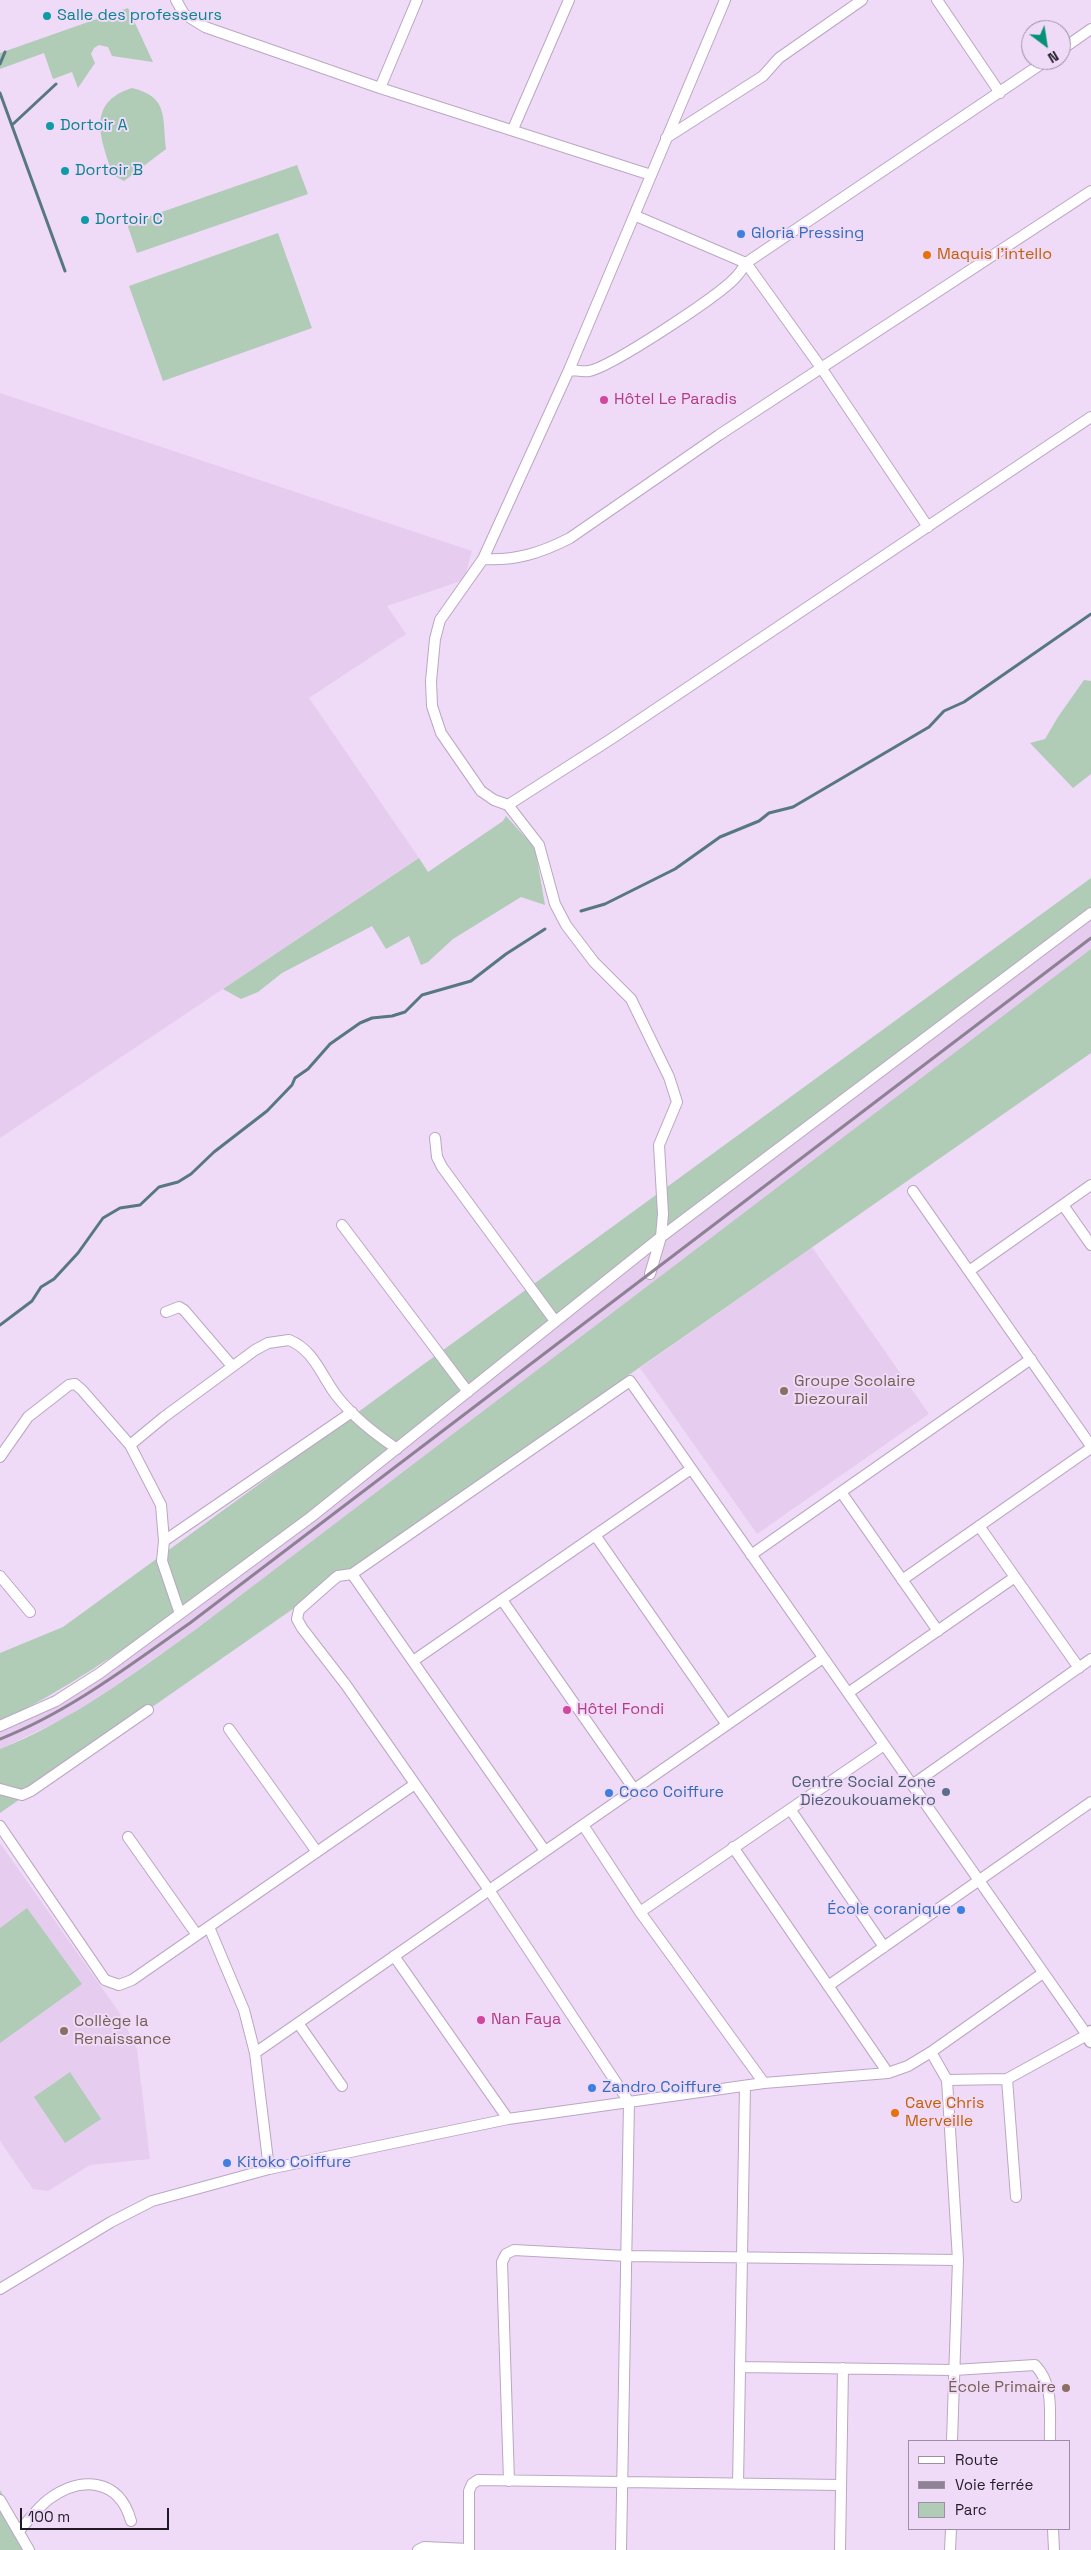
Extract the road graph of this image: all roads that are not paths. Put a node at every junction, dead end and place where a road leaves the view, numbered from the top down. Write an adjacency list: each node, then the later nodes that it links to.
1 (176, 0): 11 (street)
2 (417, 0): 11 (street)
3 (569, 0): 13 (street)
4 (725, 0): 14 (street)
5 (862, 0): 7 (street)
6 (936, 0): 12 (street)
7 (849, 3): 14 (street)
8 (1091, 29): 9 (street)
9 (1071, 43)
10 (1033, 70): 12 (street)
11 (380, 88): 13 (street)
12 (1000, 93): 18 (street)
13 (514, 129): 15 (street)
14 (666, 138): 15 (street)
15 (650, 175): 17 (street)
16 (1091, 191): 19 (street)
17 (636, 216): 18 (street); 20 (street)
18 (746, 263): 19 (street); 20 (street)
19 (822, 369): 22 (street); 23 (street)
20 (569, 370): 23 (street)
21 (1091, 417): 22 (street)
22 (928, 527): 24 (street)
23 (483, 559): 24 (street)
24 (508, 805): 31 (street)
25 (1091, 913): 31 (street)
26 (434, 1138): 36 (street)
27 (1091, 1185): 29 (street)
28 (913, 1191): 33 (street)
29 (1063, 1205): 32 (street); 33 (street)
30 (342, 1225): 39 (street)
31 (662, 1237): 34 (street); 36 (street)
32 (1091, 1245)
33 (969, 1270): 37 (street)
34 (650, 1274)
35 (166, 1312): 38 (street)
36 (555, 1321): 39 (street)
37 (1031, 1359): 42 (street); 46 (street)
38 (232, 1366): 40 (street); 41 (street)
39 (468, 1392): 43 (street)
40 (352, 1412): 43 (street); 49 (street)
41 (130, 1445): 44 (street); 49 (street)
42 (1091, 1447): 47 (street)
43 (397, 1449): 57 (street)
44 (0, 1457)
45 (691, 1469): 48 (street); 50 (street); 51 (street)
46 (841, 1492): 50 (street); 54 (street)
47 (980, 1526): 53 (street); 54 (street)
48 (595, 1535): 55 (street); 65 (street)
49 (164, 1541): 57 (street)
50 (751, 1555): 59 (street)
51 (352, 1574): 61 (street); 69 (street)
52 (0, 1576): 56 (street)
53 (1015, 1577): 58 (street); 62 (street)
54 (902, 1580): 58 (street)
55 (502, 1600): 61 (street); 72 (street)
56 (30, 1612)
57 (180, 1614): 66 (street)
58 (938, 1631): 63 (street)
59 (823, 1658): 63 (street); 65 (street)
60 (1091, 1659): 62 (street)
61 (413, 1661): 79 (street)
62 (1079, 1668): 70 (street)
63 (848, 1693): 68 (street)
64 (148, 1710): 71 (street)
65 (727, 1725): 72 (street)
66 (0, 1726)
67 (229, 1729): 80 (street)
68 (884, 1746): 70 (street); 74 (street)
69 (415, 1784): 80 (street); 82 (street)
70 (912, 1785): 81 (street)
71 (0, 1789)
72 (634, 1789): 75 (street)
73 (1091, 1802): 81 (street)
74 (790, 1809): 78 (street); 86 (street)
75 (584, 1824): 79 (street); 83 (street)
76 (0, 1826): 85 (street)
77 (128, 1837): 85 (street)
78 (733, 1847): 83 (street); 89 (street)
79 (545, 1851): 82 (street)
80 (317, 1852): 84 (street)
81 (979, 1880): 86 (street); 88 (street)
82 (488, 1890): 87 (street); 100 (street)
83 (640, 1912): 97 (street)
84 (209, 1927): 85 (street); 93 (street)
85 (198, 1935)
86 (884, 1946): 89 (street)
87 (394, 1956): 90 (street); 101 (street)
88 (1044, 1973): 91 (street); 92 (street)
89 (828, 1986): 94 (street)
90 (298, 2023): 93 (street); 98 (street)
91 (1090, 2036): 95 (street)
92 (931, 2052): 94 (street); 96 (street)
93 (255, 2053): 102 (street)
94 (888, 2072): 97 (street)
95 (1007, 2079): 96 (street); 103 (street)
96 (947, 2080): 106 (street)
97 (764, 2083): 99 (street)
98 (342, 2086)
99 (745, 2086): 100 (street); 105 (street)
100 (629, 2102): 101 (street); 104 (street)
101 (508, 2119): 102 (street)
102 (269, 2169): 107 (street)
103 (1016, 2197)
104 (627, 2256): 105 (street); 113 (street); 114 (street)
105 (742, 2257): 106 (street); 108 (street)
106 (958, 2260): 110 (street)
107 (0, 2289)
108 (740, 2367): 109 (street); 115 (street)
109 (843, 2368): 110 (street); 116 (street)
110 (954, 2370): 111 (street); 112 (street)
111 (952, 2440)
112 (1050, 2440)
113 (508, 2481): 114 (street); 122 (street)
114 (622, 2483): 115 (street); 125 (street)
115 (738, 2484): 116 (street)
116 (841, 2485): 126 (street)
117 (0, 2500): 121 (street)
118 (131, 2521): 121 (street)
119 (951, 2530): 127 (street)
120 (1053, 2530): 128 (street)
121 (19, 2531): 123 (street)
122 (469, 2549): 124 (street)
123 (29, 2550)
124 (418, 2550)
125 (621, 2550)
126 (840, 2550)
127 (950, 2550)
128 (1054, 2550)

